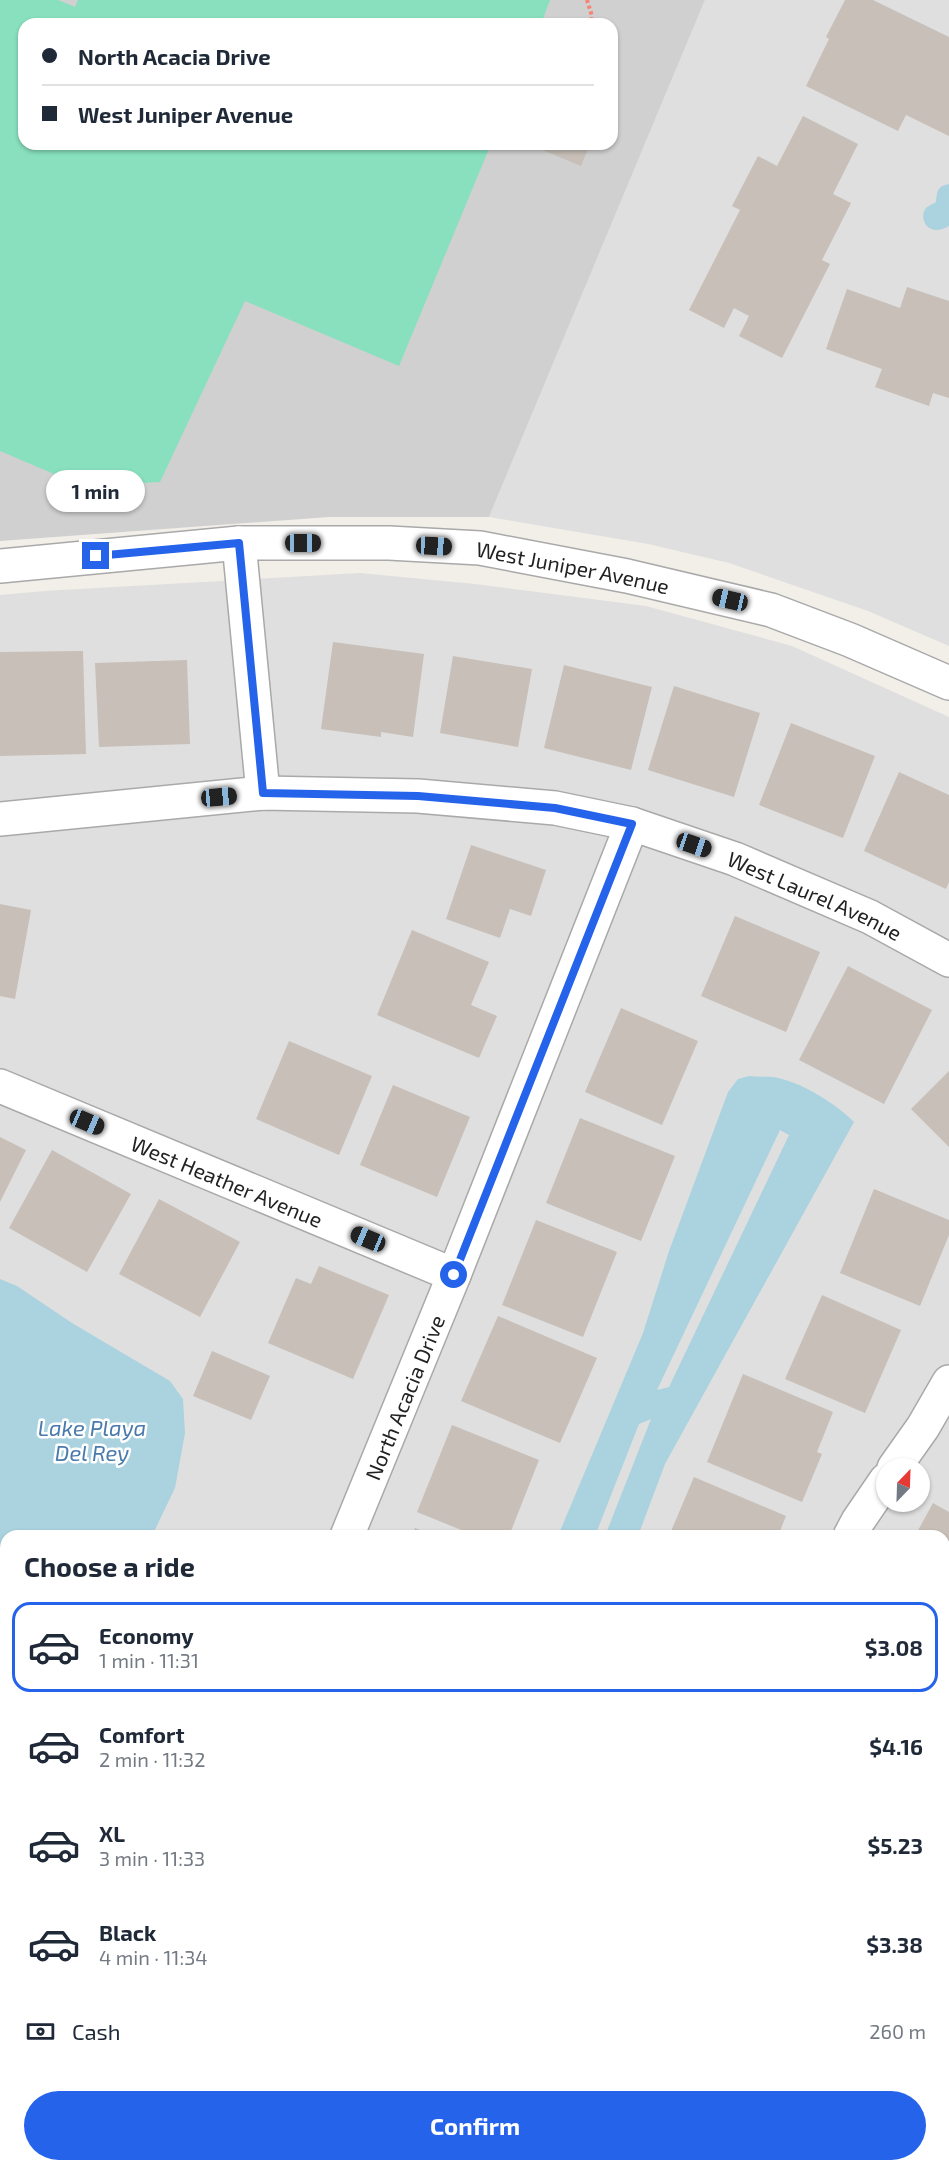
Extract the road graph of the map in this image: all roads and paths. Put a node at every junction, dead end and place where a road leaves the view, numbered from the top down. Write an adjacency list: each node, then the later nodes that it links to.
1 (586, 0): 2 (path)
2 (592, 18)
3 (239, 543): 4 (street, West Juniper Avenue); 5 (street, West Juniper Avenue); 6 (street)
4 (0, 566)
5 (949, 683)
6 (263, 793): 7 (street, West Laurel Avenue); 8 (street, West Laurel Avenue)
7 (0, 819)
8 (632, 824): 9 (street, West Laurel Avenue); 11 (street, North Acacia Drive)
9 (949, 960)
10 (0, 1086): 11 (street, West Heather Avenue)
11 (454, 1275): 15 (street, North Acacia Drive)
12 (949, 1382): 13 (street)
13 (901, 1458)
14 (876, 1495): 16 (street)
15 (349, 1530)
16 (853, 1530)

